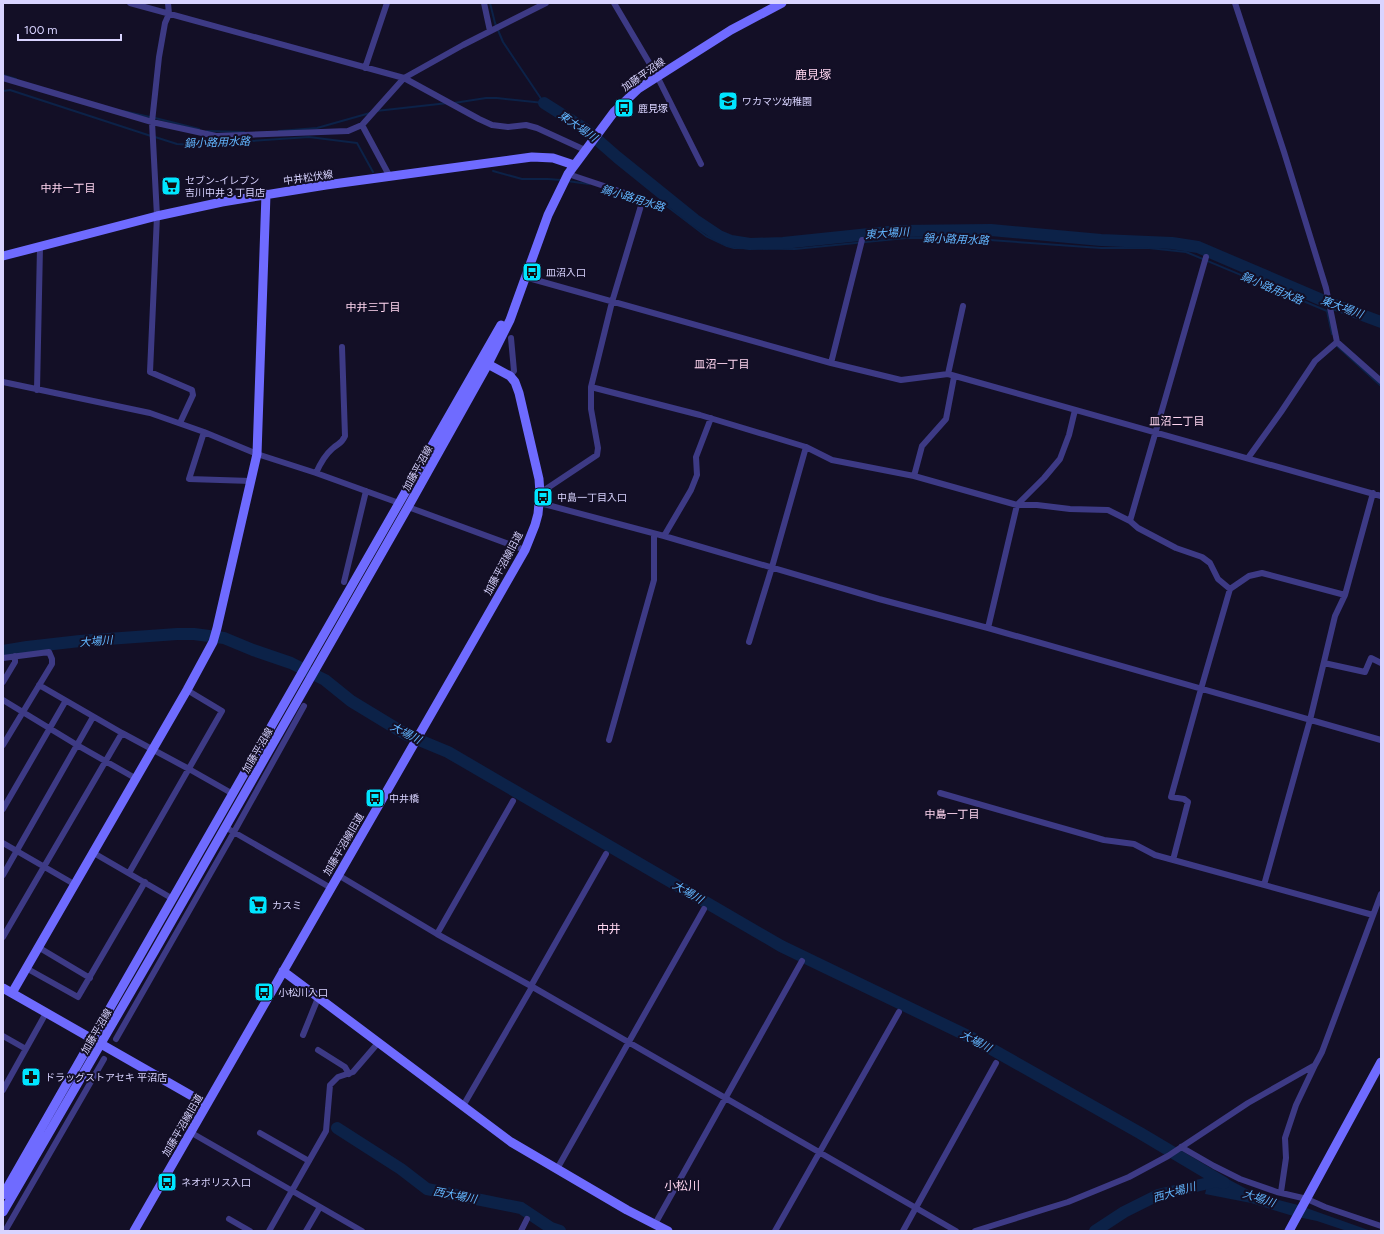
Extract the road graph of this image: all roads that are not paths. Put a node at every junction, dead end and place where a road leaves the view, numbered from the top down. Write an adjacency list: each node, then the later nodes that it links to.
1 (130, 3): 9 (street)
2 (168, 3): 9 (street)
3 (387, 3): 11 (street)
4 (484, 3): 10 (street)
5 (546, 3): 10 (street)
6 (614, 3): 12 (street)
7 (782, 3): 12 (street, 加藤平沼線)
8 (1235, 3): 32 (street)
9 (169, 14): 11 (street); 15 (street)
10 (490, 31): 14 (street)
11 (365, 68): 14 (street)
12 (657, 76): 17 (street, 加藤平沼線); 18 (street)
13 (3, 78): 15 (street)
14 (404, 78): 16 (street); 17 (street)
15 (152, 122): 16 (street); 23 (street)
16 (362, 125): 21 (street)
17 (585, 150): 19 (street, 加藤平沼線)
18 (701, 164)
19 (574, 165): 20 (street, 加藤平沼線); 21 (street, 中井松伏線)
20 (568, 174): 28 (street, 加藤平沼線); 29 (street)
21 (390, 177): 22 (street, 中井松伏線)
22 (266, 194): 23 (street, 中井松伏線); 48 (street)
23 (157, 216): 25 (street, 中井松伏線); 44 (street)
24 (862, 240): 35 (street)
25 (40, 247): 26 (street, 中井松伏線); 41 (street)
26 (3, 256)
27 (1206, 257): 46 (street)
28 (525, 277): 29 (street); 34 (street, 加藤平沼線)
29 (612, 302): 35 (street); 40 (street)
30 (963, 306): 37 (street)
31 (511, 338): 36 (street)
32 (1338, 342): 39 (street); 49 (street)
33 (342, 347): 50 (street)
34 (484, 362): 36 (street); 58 (street, 加藤平沼線)
35 (831, 363): 37 (street)
36 (510, 376): 54 (street, 加藤平沼線旧道)
37 (952, 376): 42 (street); 51 (street)
38 (3, 382): 41 (street)
39 (1381, 382)
40 (591, 387): 43 (street); 54 (street)
41 (37, 390): 44 (street)
42 (1075, 410): 46 (street); 59 (street)
43 (711, 418): 47 (street); 62 (street)
44 (180, 423): 45 (street)
45 (204, 432): 48 (street); 52 (street)
46 (1156, 432): 49 (street); 60 (street)
47 (806, 447): 51 (street); 64 (street)
48 (258, 454): 50 (street); 52 (street)
49 (1248, 458): 55 (street)
50 (316, 473): 53 (street)
51 (914, 476): 59 (street)
52 (251, 481): 78 (street)
53 (366, 491): 58 (street); 65 (street)
54 (540, 493): 57 (street, 加藤平沼線旧道)
55 (1373, 493): 56 (street); 67 (street)
56 (1381, 496)
57 (540, 503): 61 (street); 63 (street, 加藤平沼線旧道)
58 (404, 505): 63 (street); 74 (street, 加藤平沼線)
59 (1016, 505): 60 (street); 68 (street)
60 (1130, 521): 66 (street)
61 (654, 534): 62 (street); 87 (street)
62 (664, 536): 64 (street)
63 (525, 550): 109 (street, 加藤平沼線旧道)
64 (772, 567): 68 (street); 69 (street)
65 (344, 582)
66 (1230, 589): 67 (street); 77 (street)
67 (1345, 595): 72 (street)
68 (988, 628): 77 (street)
69 (749, 642)
70 (16, 656): 71 (street); 75 (street); 76 (street)
71 (3, 658)
72 (1324, 662): 73 (street); 84 (street)
73 (1381, 662)
74 (304, 680): 96 (street, 加藤平沼線); 99 (street, 加藤平沼線)
75 (3, 682)
76 (39, 685): 80 (street); 82 (street)
77 (1200, 689): 84 (street); 105 (street)
78 (187, 690): 91 (street); 93 (street)
79 (3, 700): 82 (street)
80 (65, 702): 83 (street); 85 (street)
81 (304, 706): 100 (street)
82 (23, 712): 85 (street); 89 (street)
83 (94, 717): 86 (street); 90 (street)
84 (1310, 720): 88 (street); 112 (street)
85 (50, 728): 90 (street); 98 (street)
86 (122, 733): 91 (street); 92 (street)
87 (609, 740)
88 (1381, 740)
89 (3, 745)
90 (77, 745): 92 (street); 102 (street)
91 (152, 749): 93 (street); 94 (street)
92 (106, 760): 94 (street); 106 (street)
93 (189, 769): 96 (street); 107 (street)
94 (135, 778): 103 (street)
95 (940, 793): 105 (street)
96 (233, 794): 115 (street, 加藤平沼線)
97 (513, 801): 118 (street)
98 (3, 809)
99 (225, 827): 100 (street); 121 (street, 加藤平沼線)
100 (234, 832): 113 (street); 122 (street)
101 (3, 843): 102 (street)
102 (17, 851): 106 (street); 108 (street)
103 (92, 852): 107 (street); 111 (street)
104 (606, 854): 127 (street)
105 (1173, 860): 112 (street)
106 (44, 867): 111 (street); 119 (street)
107 (129, 873): 110 (street)
108 (3, 875)
109 (338, 875): 113 (street, 加藤平沼線旧道); 118 (street)
110 (145, 882): 115 (street); 126 (street)
111 (74, 884): 120 (street)
112 (1264, 885): 117 (street)
113 (331, 888): 125 (street, 加藤平沼線旧道)
114 (1381, 894): 117 (street)
115 (173, 899): 135 (street, 加藤平沼線)
116 (704, 909): 137 (street)
117 (1373, 915): 145 (street)
118 (437, 934): 127 (street)
119 (3, 938)
120 (38, 947): 124 (street); 126 (street)
121 (154, 952): 122 (street); 139 (street, 加藤平沼線)
122 (163, 957): 136 (street)
123 (802, 961): 150 (street)
124 (26, 968): 126 (street); 129 (street)
125 (283, 971): 130 (street); 151 (street, 加藤平沼線旧道)
126 (90, 978)
127 (532, 986): 137 (street); 152 (street)
128 (3, 988): 129 (street)
129 (12, 993): 132 (street)
130 (318, 998): 133 (street); 138 (street)
131 (899, 1012): 156 (street)
132 (46, 1013): 135 (street); 140 (street)
133 (303, 1035)
134 (3, 1036): 140 (street)
135 (93, 1039): 139 (street); 162 (street, 加藤平沼線)
136 (116, 1039)
137 (629, 1042): 150 (street); 158 (street)
138 (378, 1043): 146 (street); 152 (street)
139 (101, 1044): 147 (street, 加藤平沼線); 151 (street)
140 (26, 1049): 148 (street)
141 (318, 1050): 146 (street)
142 (104, 1059): 149 (street)
143 (1381, 1062): 164 (street)
144 (996, 1063): 166 (street)
145 (1315, 1065): 155 (street); 161 (street)
146 (348, 1074): 157 (street)
147 (76, 1086): 149 (street); 159 (street, 加藤平沼線)
148 (3, 1090)
149 (85, 1092): 163 (street)
150 (726, 1098): 156 (street); 170 (street)
151 (206, 1104): 153 (street, 加藤平沼線旧道)
152 (463, 1106): 158 (street)
153 (190, 1132): 160 (street); 173 (street, 加藤平沼線旧道)
154 (260, 1133): 157 (street)
155 (1181, 1147): 161 (street); 183 (street)
156 (820, 1153): 166 (street); 180 (street)
157 (309, 1161): 160 (street)
158 (557, 1169): 170 (street)
159 (15, 1191): 163 (street); 167 (street, 加藤平沼線)
160 (292, 1191): 165 (street); 175 (street)
161 (1281, 1192): 164 (street)
162 (3, 1194)
163 (25, 1196): 172 (street)
164 (1306, 1200): 171 (street); 184 (street)
165 (320, 1207): 176 (street); 177 (street)
166 (915, 1208): 181 (street); 182 (street)
167 (3, 1212)
168 (229, 1219): 174 (street)
169 (527, 1219): 178 (street)
170 (655, 1224): 179 (street)
171 (1381, 1226)
172 (6, 1231)
173 (134, 1231)
174 (250, 1231)
175 (269, 1231)
176 (306, 1231)
177 (362, 1231)
178 (520, 1231)
179 (668, 1231)
180 (775, 1231)
181 (902, 1231)
182 (956, 1231)
183 (975, 1231)
184 (1289, 1231)

